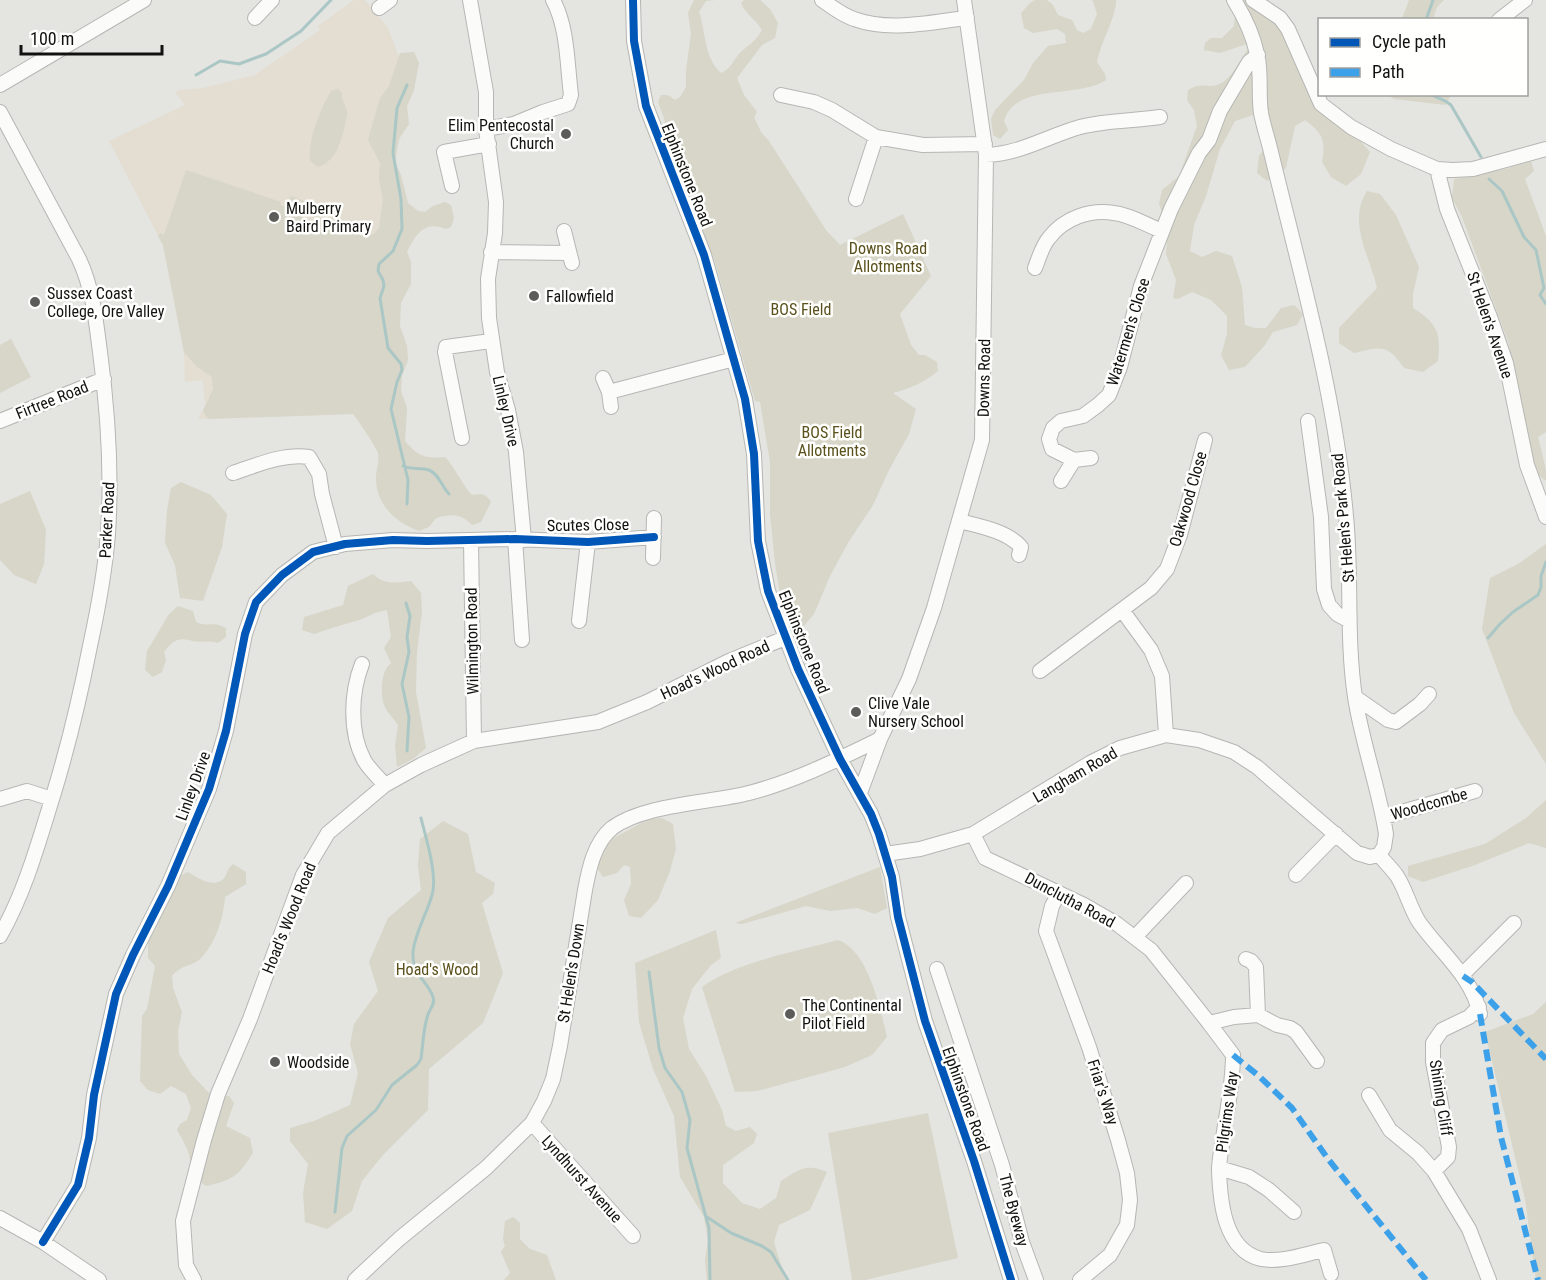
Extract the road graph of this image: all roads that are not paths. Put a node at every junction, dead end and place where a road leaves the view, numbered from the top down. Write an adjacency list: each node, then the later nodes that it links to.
1 (144, 0): 15 (street)
2 (272, 0): 11 (street)
3 (470, 0): 19 (street, Linley Drive)
4 (553, 0): 19 (street)
5 (633, 0): 32 (street, Elphinstone Road)
6 (822, 0): 12 (street)
7 (964, 0): 12 (street, Downs Road)
8 (1234, 0): 14 (street, St Helen's Park Road)
9 (1253, 0): 24 (street)
10 (1525, 0): 13 (street)
11 (255, 18)
12 (967, 18): 22 (street, Downs Road)
13 (1502, 18)
14 (1258, 55): 28 (street, Watermen's Close); 56 (street, St Helen's Park Road)
15 (0, 85)
16 (781, 95): 20 (street)
17 (0, 112): 34 (street, Parker Road)
18 (1155, 122): 22 (street)
19 (486, 129): 21 (street, Linley Drive)
20 (876, 136): 22 (street); 26 (street)
21 (489, 144): 25 (street); 29 (street, Linley Drive)
22 (985, 149): 47 (street, Downs Road)
23 (1546, 149): 24 (street)
24 (1437, 169): 45 (street, St Helen's Avenue)
25 (453, 186)
26 (855, 192)
27 (564, 231): 29 (street)
28 (1162, 231): 30 (street); 42 (street, Watermen's Close)
29 (491, 252): 31 (street, Linley Drive)
30 (1035, 268)
31 (491, 342): 39 (street); 49 (street, Linley Drive)
32 (734, 359): 35 (street); 58 (street, Elphinstone Road)
33 (603, 378): 35 (street)
34 (104, 380): 37 (street, Firtree Road); 71 (street, Parker Road)
35 (609, 392): 36 (street)
36 (611, 406)
37 (0, 421)
38 (1308, 421): 56 (street)
39 (462, 438)
40 (1205, 440): 55 (street, Oakwood Close)
41 (1091, 458): 42 (street)
42 (1074, 460): 44 (street)
43 (233, 473): 52 (street)
44 (1061, 481)
45 (1546, 517)
46 (654, 518): 48 (street, Scutes Close)
47 (958, 521): 53 (street); 65 (street, Downs Road)
48 (654, 537): 51 (street, Scutes Close); 54 (street, Scutes Close)
49 (519, 539): 50 (street, Linley Drive); 51 (street, Scutes Close); 59 (street)
50 (471, 541): 52 (street, Linley Drive); 66 (street, Wilmington Road)
51 (588, 542): 57 (street, Scutes Close)
52 (336, 547): 98 (street, Linley Drive)
53 (1019, 555)
54 (653, 558)
55 (1122, 610): 61 (street, Oakwood Close); 64 (street)
56 (1348, 620): 63 (street, St Helen's Park Road)
57 (579, 621)
58 (785, 638): 66 (street, Hoad's Wood Road); 67 (street, Elphinstone Road)
59 (522, 640)
60 (362, 664): 68 (street)
61 (1040, 671)
62 (1429, 694): 63 (street)
63 (1355, 697): 73 (street, St Helen's Park Road)
64 (1166, 735): 74 (street, Langham Road); 75 (street, Langham Road)
65 (880, 739): 67 (street); 70 (street, Downs Road)
66 (474, 741): 68 (street, Hoad's Wood Road)
67 (840, 759): 70 (street, Elphinstone Road); 92 (street, St Helen's Down)
68 (385, 785): 102 (street, Hoad's Wood Road)
69 (1475, 791): 73 (street, Woodcombe)
70 (860, 793): 76 (street, Elphinstone Road)
71 (52, 798): 72 (street); 82 (street, Parker Road)
72 (0, 799)
73 (1384, 817): 77 (street, St Helen's Park Road)
74 (973, 834): 76 (street, Langham Road); 80 (street, Dunclutha Road)
75 (1336, 834): 77 (street, Langham Road); 78 (street)
76 (885, 854): 103 (street, Elphinstone Road)
77 (1379, 855): 86 (street)
78 (1296, 874)
79 (1186, 883): 83 (street)
80 (1059, 893): 83 (street, Dunclutha Road); 105 (street, Friar's Way)
81 (1514, 923): 86 (street)
82 (0, 936)
83 (1135, 937): 88 (street, Dunclutha Road)
84 (1246, 959): 87 (street)
85 (937, 969): 104 (street, The Byeway)
86 (1462, 975): 94 (street, Shining Cliff)
87 (1258, 1015): 88 (street); 90 (street)
88 (1209, 1023): 89 (street, Dunclutha Road)
89 (1233, 1056): 93 (street, Pilgrims Way)
90 (1317, 1061)
91 (1369, 1095): 94 (street)
92 (532, 1123): 97 (street, Lyndhurst Avenue); 100 (street, St Helen's Down)
93 (1219, 1168): 95 (street, Pilgrims Way); 99 (street, Pilgrims Way)
94 (1434, 1171): 106 (street)
95 (1294, 1212)
96 (1, 1223): 98 (street)
97 (633, 1236)
98 (43, 1242): 101 (street)
99 (1331, 1274)
100 (360, 1278)
101 (99, 1280)
102 (194, 1280)
103 (1011, 1280)
104 (1036, 1280)
105 (1080, 1280)
106 (1489, 1280)

